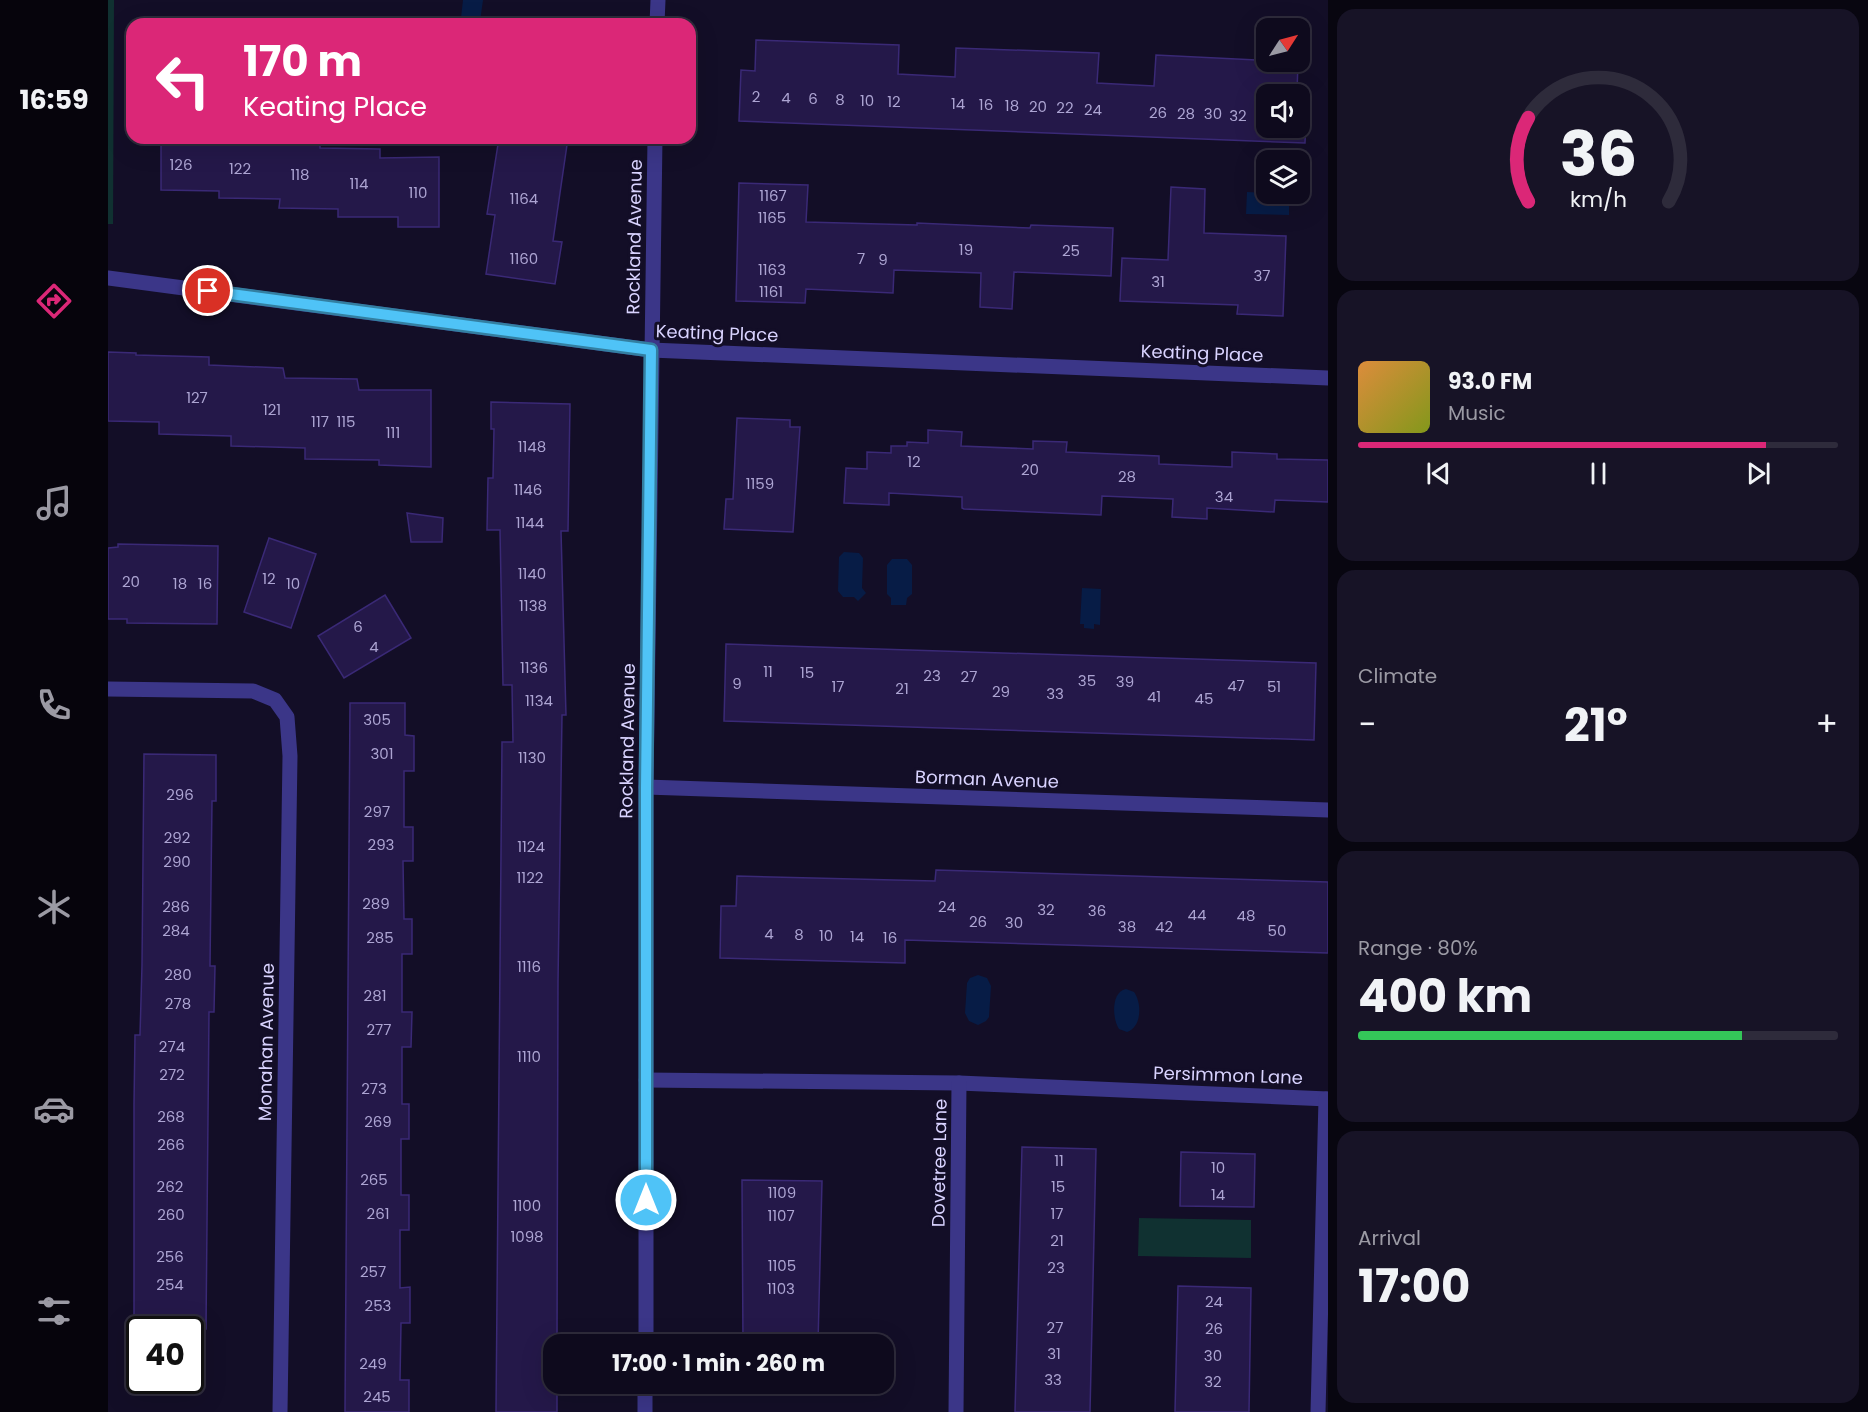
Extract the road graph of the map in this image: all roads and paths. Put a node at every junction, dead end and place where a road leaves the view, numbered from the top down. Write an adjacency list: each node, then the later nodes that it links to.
1 (657, 0): 2 (street)
2 (657, 18)
3 (655, 144): 5 (street, Rockland Avenue)
4 (108, 278): 5 (street, Keating Place)
5 (651, 350): 6 (street, Keating Place); 8 (street, Rockland Avenue)
6 (1328, 378)
7 (108, 689): 15 (street, Monahan Avenue)
8 (646, 788): 9 (street, Borman Avenue); 10 (street, Rockland Avenue)
9 (1328, 810)
10 (646, 1080): 11 (street, Dovetree Lane); 13 (street, Rockland Avenue)
11 (959, 1083): 12 (street, Persimmon Lane); 17 (street, Dovetree Lane)
12 (1327, 1099): 18 (street, Persimmon Lane)
13 (645, 1334)
14 (645, 1394): 16 (street)
15 (280, 1412)
16 (645, 1412)
17 (956, 1412)
18 (1318, 1412)

